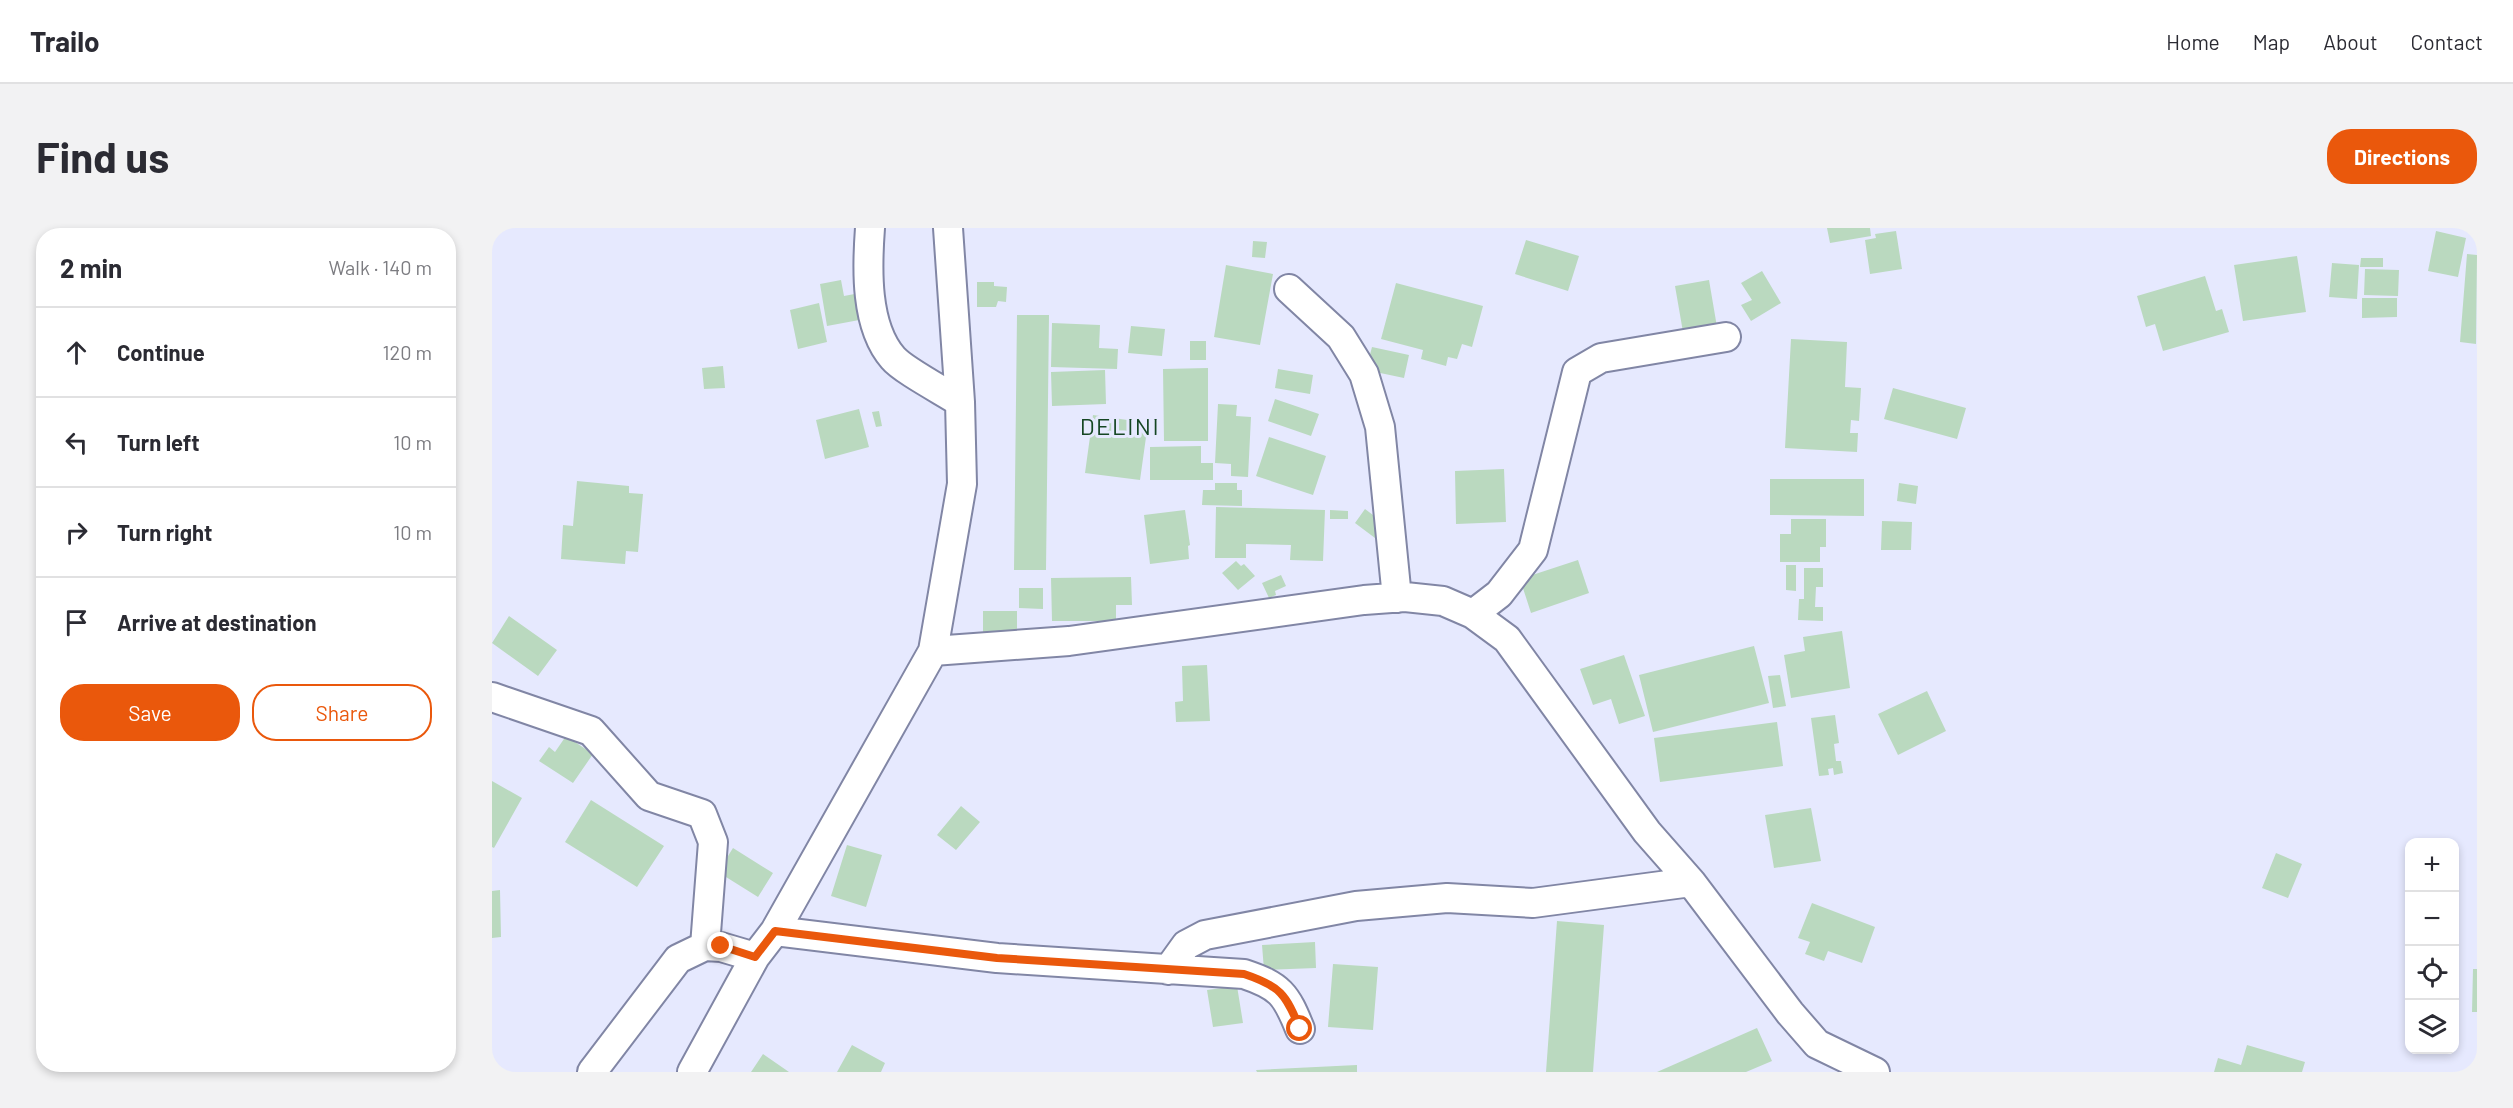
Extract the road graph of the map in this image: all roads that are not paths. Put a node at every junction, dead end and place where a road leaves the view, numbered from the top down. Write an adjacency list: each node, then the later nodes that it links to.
1 (870, 228): 5 (street)
2 (948, 228): 5 (street)
3 (1289, 290): 6 (street)
4 (1726, 337): 7 (street)
5 (960, 402): 8 (street)
6 (1397, 598): 7 (street); 8 (street)
7 (1473, 614): 10 (street)
8 (933, 651): 11 (street)
9 (492, 697): 12 (street)
10 (1691, 882): 14 (street); 18 (street)
11 (775, 931): 13 (street); 14 (street)
12 (705, 946): 13 (street); 16 (street)
13 (755, 957): 17 (street)
14 (1168, 970): 15 (street)
15 (1300, 1029)
16 (592, 1072)
17 (692, 1072)
18 (1875, 1072)

